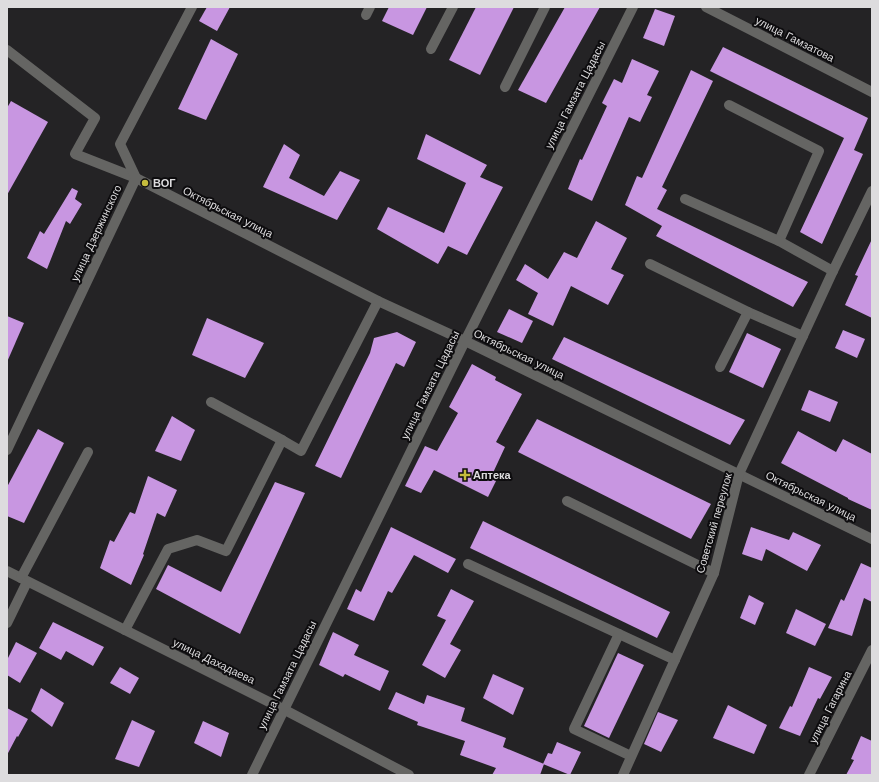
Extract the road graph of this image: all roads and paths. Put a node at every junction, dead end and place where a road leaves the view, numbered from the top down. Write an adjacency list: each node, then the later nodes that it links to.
1 (192, 7): 11 (street, улица Дзержинского)
2 (453, 7): 6 (street)
3 (545, 7): 8 (street)
4 (633, 7): 20 (street, улица Гамзата Цадасы)
5 (706, 7): 9 (street, улица Гамзатова)
6 (431, 49)
7 (7, 50): 11 (street, Октябрьская улица)
8 (505, 87)
9 (872, 92)
10 (729, 104): 14 (street)
11 (136, 178): 17 (street, Октябрьская улица); 24 (street, улица Дзержинского)
12 (872, 191): 16 (street, Советский переулок)
13 (685, 199): 14 (street)
14 (778, 241): 16 (street)
15 (650, 264): 18 (street)
16 (833, 271): 19 (street, Советский переулок)
17 (378, 301): 20 (street, Октябрьская улица); 23 (street)
18 (748, 312): 19 (street); 21 (street)
19 (803, 336): 26 (street, Советский переулок)
20 (466, 342): 26 (street, Октябрьская улица); 38 (street, улица Гамзата Цадасы)
21 (720, 367)
22 (211, 402): 23 (street)
23 (282, 440): 34 (street)
24 (7, 450)
25 (88, 452): 32 (street)
26 (739, 474): 28 (street, Октябрьская улица); 31 (street, Советский переулок)
27 (567, 501): 31 (street)
28 (872, 539)
29 (468, 564): 35 (street)
30 (7, 571): 32 (street, улица Дахадаева)
31 (714, 573): 37 (street, Советский переулок)
32 (24, 580): 33 (street); 34 (street, улица Дахадаева)
33 (7, 623)
34 (125, 630): 38 (street, улица Дахадаева)
35 (620, 634): 37 (street); 39 (street)
36 (872, 650): 43 (street, улица Гагарина)
37 (675, 660): 39 (street, Советский переулок)
38 (283, 709): 40 (street, улица Гамзата Цадасы); 41 (street, улица Дахадаева)
39 (631, 756): 42 (street, Советский переулок)
40 (252, 775)
41 (410, 775)
42 (623, 775)
43 (809, 775)

